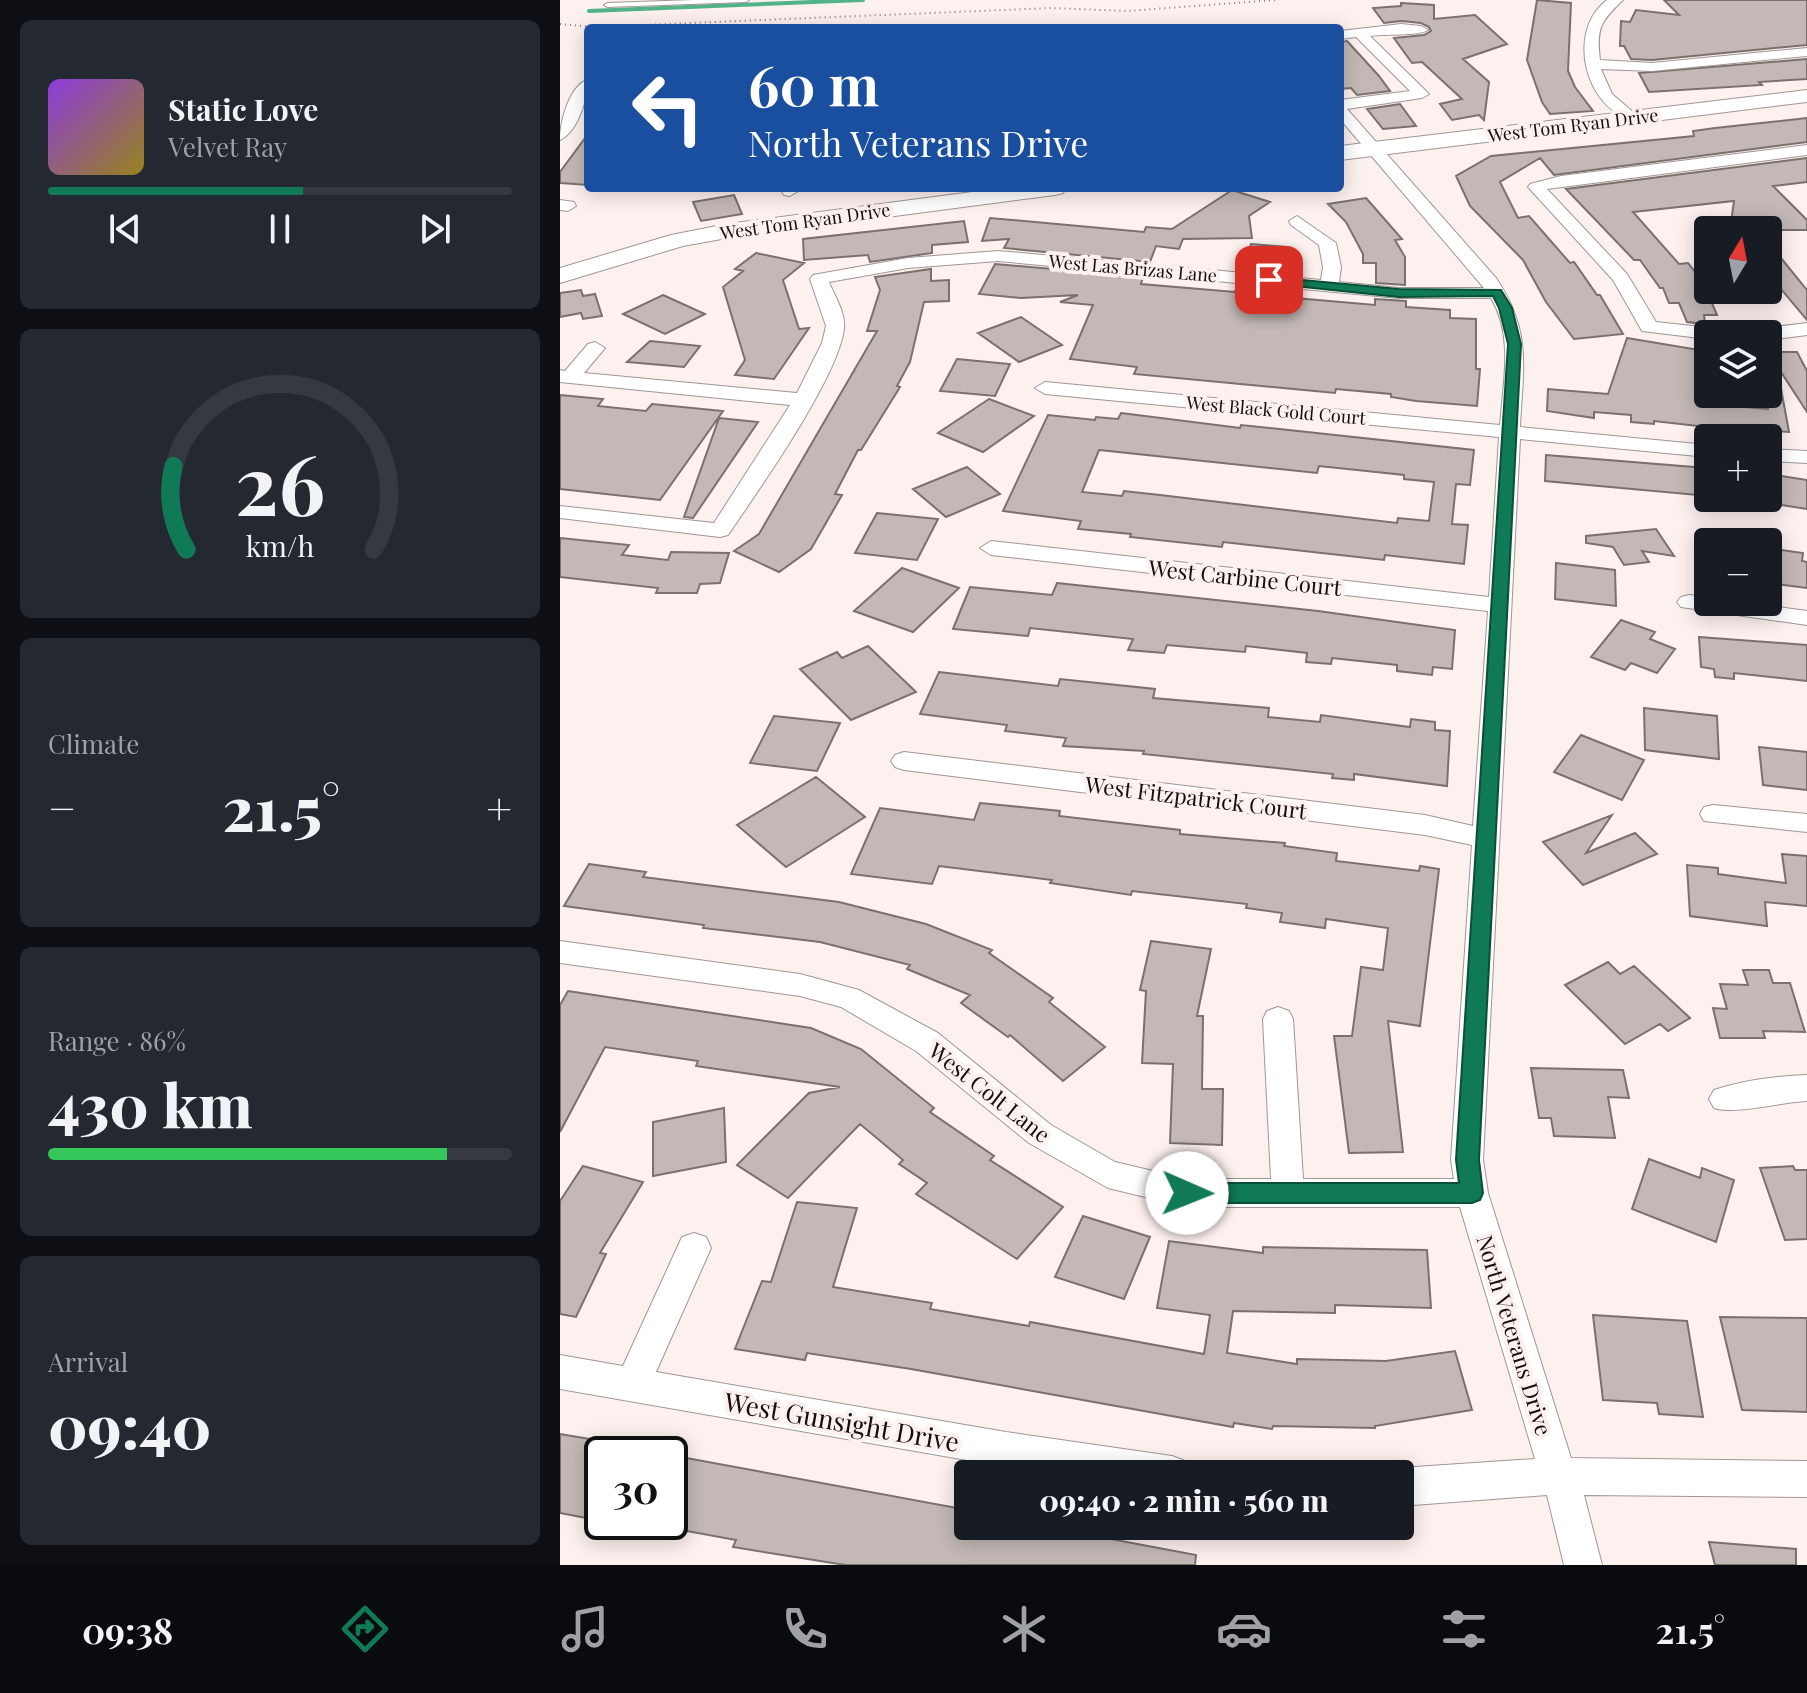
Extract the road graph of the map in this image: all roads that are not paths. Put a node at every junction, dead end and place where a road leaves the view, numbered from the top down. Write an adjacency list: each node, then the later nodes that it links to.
1 (746, 0): 3 (lane)
2 (1616, 0): 8 (street)
3 (607, 5)
4 (1421, 30): 5 (street)
5 (1360, 34): 6 (street); 11 (street)
6 (1344, 35)
7 (1807, 52): 8 (street)
8 (1593, 64): 13 (street)
9 (584, 91): 15 (street)
10 (1807, 96): 13 (street, West Tom Ryan Drive)
11 (1344, 106)
12 (1344, 112): 16 (street, North Veterans Drive)
13 (1632, 118): 16 (street, West Tom Ryan Drive)
14 (584, 127): 15 (street)
15 (563, 131)
16 (1376, 149): 18 (street, West Tom Ryan Drive); 23 (street, North Veterans Drive)
17 (1807, 150): 25 (street)
18 (1344, 153)
19 (1024, 192): 21 (street, West Tom Ryan Drive)
20 (1297, 221): 22 (street)
21 (560, 276)
22 (1329, 286): 23 (street, West Las Brizas Lane); 30 (street, West Las Brizas Lane)
23 (1497, 293): 31 (street, North Veterans Drive)
24 (1807, 329): 26 (street)
25 (1694, 332)
26 (1782, 332)
27 (595, 348): 28 (street)
28 (565, 377): 30 (street)
29 (1045, 388): 31 (street, West Black Gold Court)
30 (803, 400): 35 (street)
31 (1508, 432): 32 (street, West Black Gold Court); 38 (street, North Veterans Drive)
32 (1694, 450)
33 (1782, 456): 34 (street)
34 (1807, 457)
35 (560, 512)
36 (991, 548): 38 (street, West Carbine Court)
37 (1689, 602): 39 (street)
38 (1499, 605): 43 (street, North Veterans Drive)
39 (1807, 618)
40 (904, 761): 43 (street, West Fitzpatrick Court)
41 (1713, 814): 42 (street)
42 (1807, 823)
43 (1488, 839): 48 (street, North Veterans Drive)
44 (560, 952): 49 (street, West Colt Lane)
45 (1278, 1019): 49 (street)
46 (1807, 1088): 47 (street)
47 (1725, 1099)
48 (1472, 1193): 49 (street, West Colt Lane); 54 (street, North Veterans Drive)
49 (1288, 1194)
50 (694, 1248): 52 (street)
51 (560, 1372): 52 (street, West Gunsight Drive)
52 (632, 1385): 53 (street, West Gunsight Drive)
53 (1075, 1460)
54 (1561, 1476): 55 (street); 56 (street); 57 (street, North Veterans Drive)
55 (1807, 1479)
56 (1414, 1486)
57 (1583, 1565)

